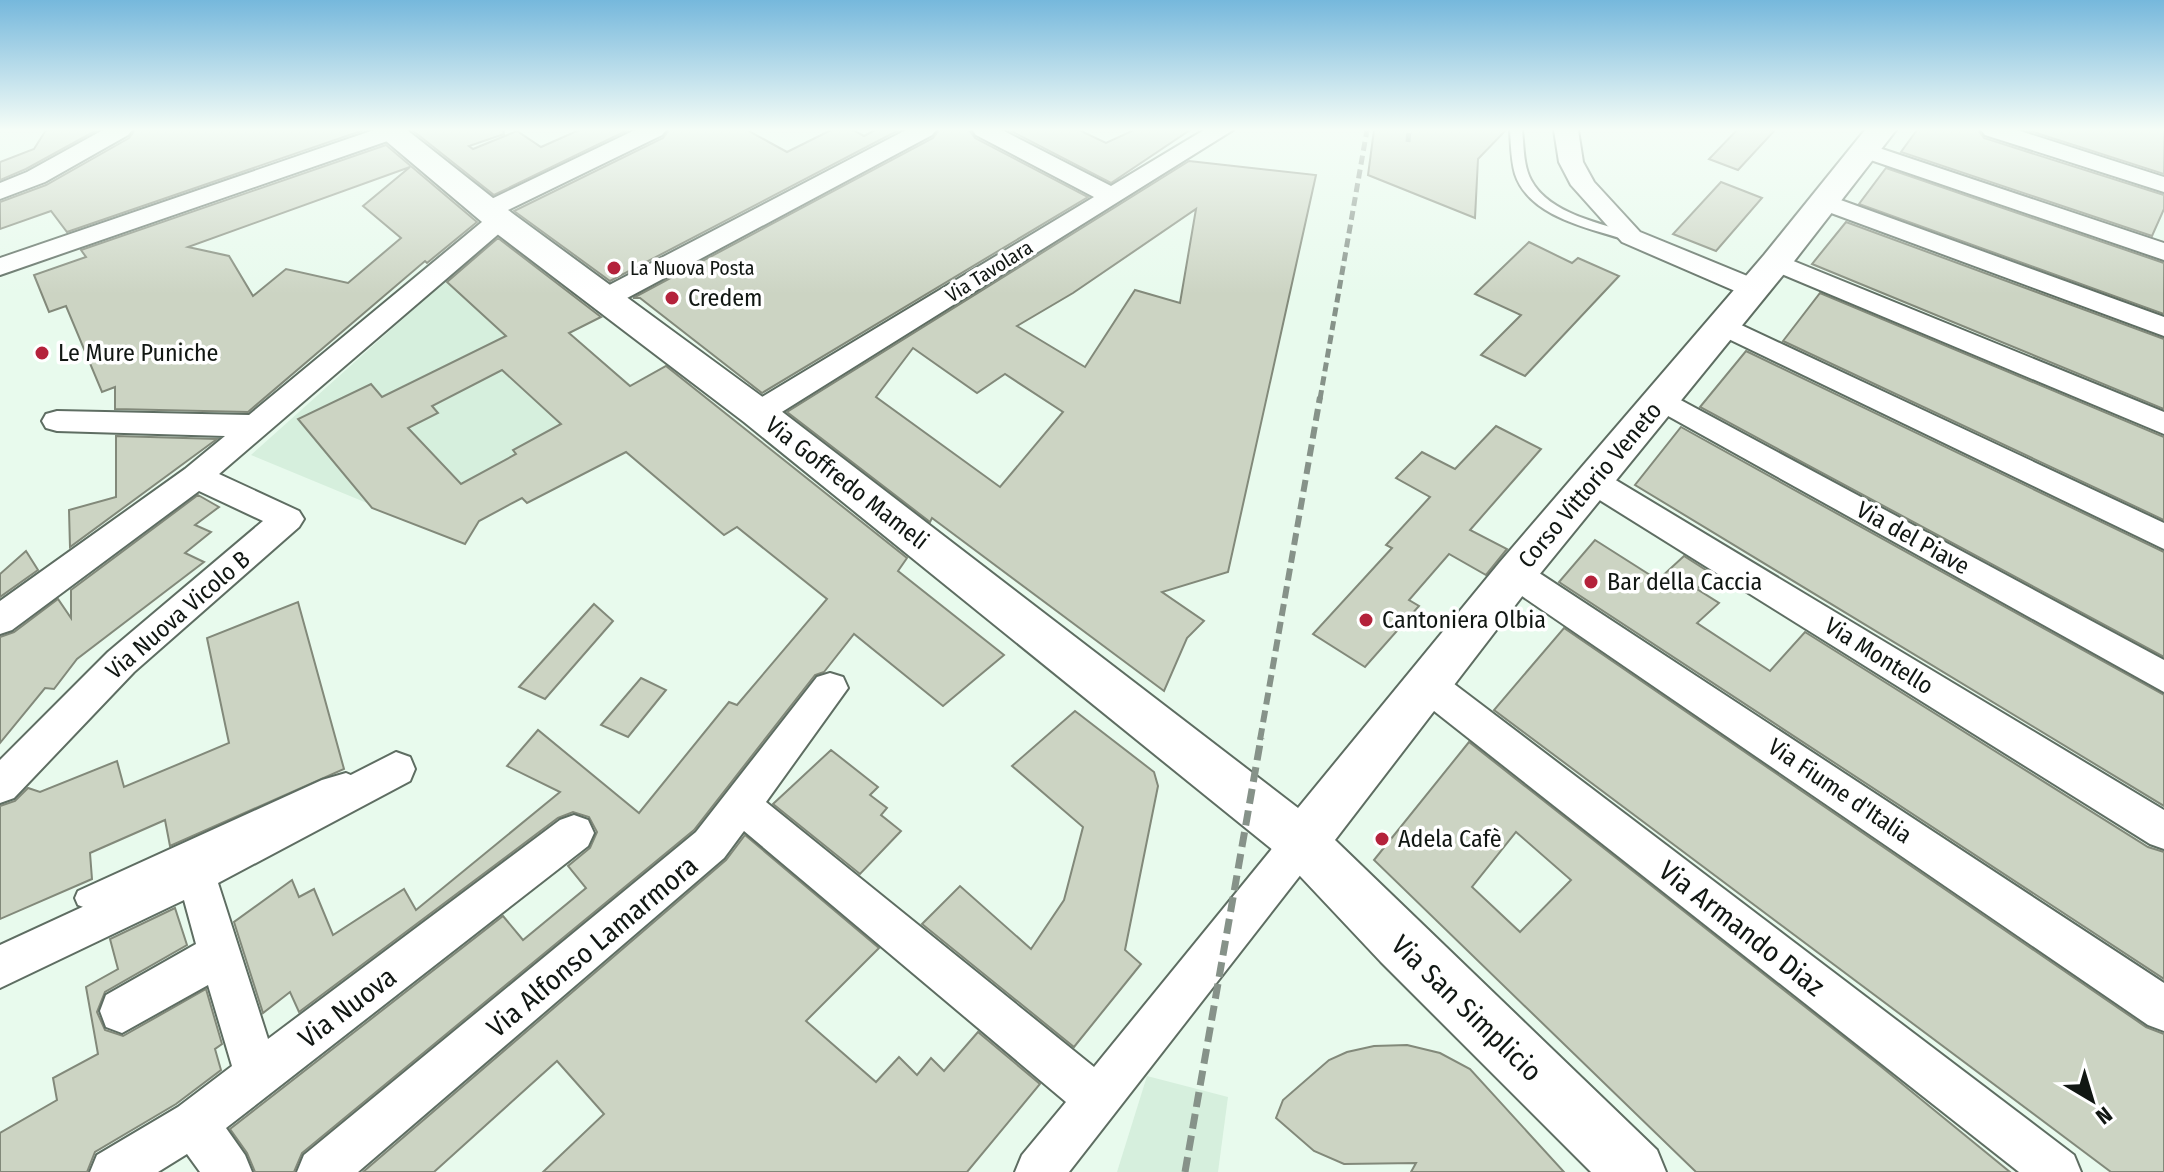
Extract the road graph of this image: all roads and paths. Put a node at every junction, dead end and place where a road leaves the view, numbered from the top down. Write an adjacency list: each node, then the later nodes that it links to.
1 (236, 185): 16 (street)
2 (456, 185): 13 (main road, Via Goffredo Mameli)
3 (551, 185): 13 (street)
4 (820, 185): 18 (street)
5 (1089, 185): 11 (street)
6 (1130, 185): 11 (street, Via Tavolara)
7 (1527, 185): 14 (lane)
8 (1583, 185): 14 (street)
9 (1838, 185): 12 (main road, Corso Vittorio Veneto)
10 (1989, 185): 15 (street)
11 (1111, 196): 22 (street, Via Tavolara)
12 (1824, 202): 17 (main road, Corso Vittorio Veneto); 20 (street)
13 (494, 215): 18 (main road, Via Goffredo Mameli); 25 (street)
14 (1631, 237): 17 (street)
15 (2164, 252)
16 (0, 267)
17 (1764, 275): 19 (main road, Corso Vittorio Veneto); 24 (street)
18 (604, 299): 22 (main road, Via Goffredo Mameli)
19 (1722, 325): 21 (main road, Corso Vittorio Veneto); 28 (street)
20 (2164, 327)
21 (1662, 400): 27 (main road, Corso Vittorio Veneto); 31 (street, Via del Piave)
22 (758, 413): 39 (main road, Via Goffredo Mameli)
23 (57, 421): 25 (street)
24 (2164, 424)
25 (257, 426): 26 (street)
26 (196, 477): 30 (street); 35 (street, Via Nuova Vicolo B)
27 (1593, 481): 29 (main road, Corso Vittorio Veneto); 37 (street, Via Montello)
28 (2164, 537)
29 (1515, 574): 32 (main road, Corso Vittorio Veneto); 44 (street, Via Fiume d'Italia)
30 (0, 620)
31 (2164, 677)
32 (1428, 685): 39 (main road, Corso Vittorio Veneto); 54 (street, Via Armando Diaz)
33 (830, 688): 36 (street, Via Alfonso Lamarmora)
34 (396, 769): 41 (lane); 43 (street)
35 (0, 786)
36 (741, 805): 47 (street); 51 (street, Via Alfonso Lamarmora)
37 (2164, 831)
38 (574, 833): 46 (street, Via Nuova)
39 (1302, 842): 47 (street); 53 (main road, Via San Simplicio)
40 (203, 896): 42 (street)
41 (86, 898)
42 (220, 954): 45 (street); 46 (street)
43 (0, 967)
44 (2164, 1009)
45 (122, 1011)
46 (257, 1075): 48 (street, Via Nuova)
47 (1098, 1099): 52 (street)
48 (194, 1123): 49 (street, Via Nuova); 50 (street)
49 (114, 1172)
50 (228, 1172)
51 (321, 1172)
52 (1039, 1172)
53 (1635, 1172)
54 (2057, 1172)

